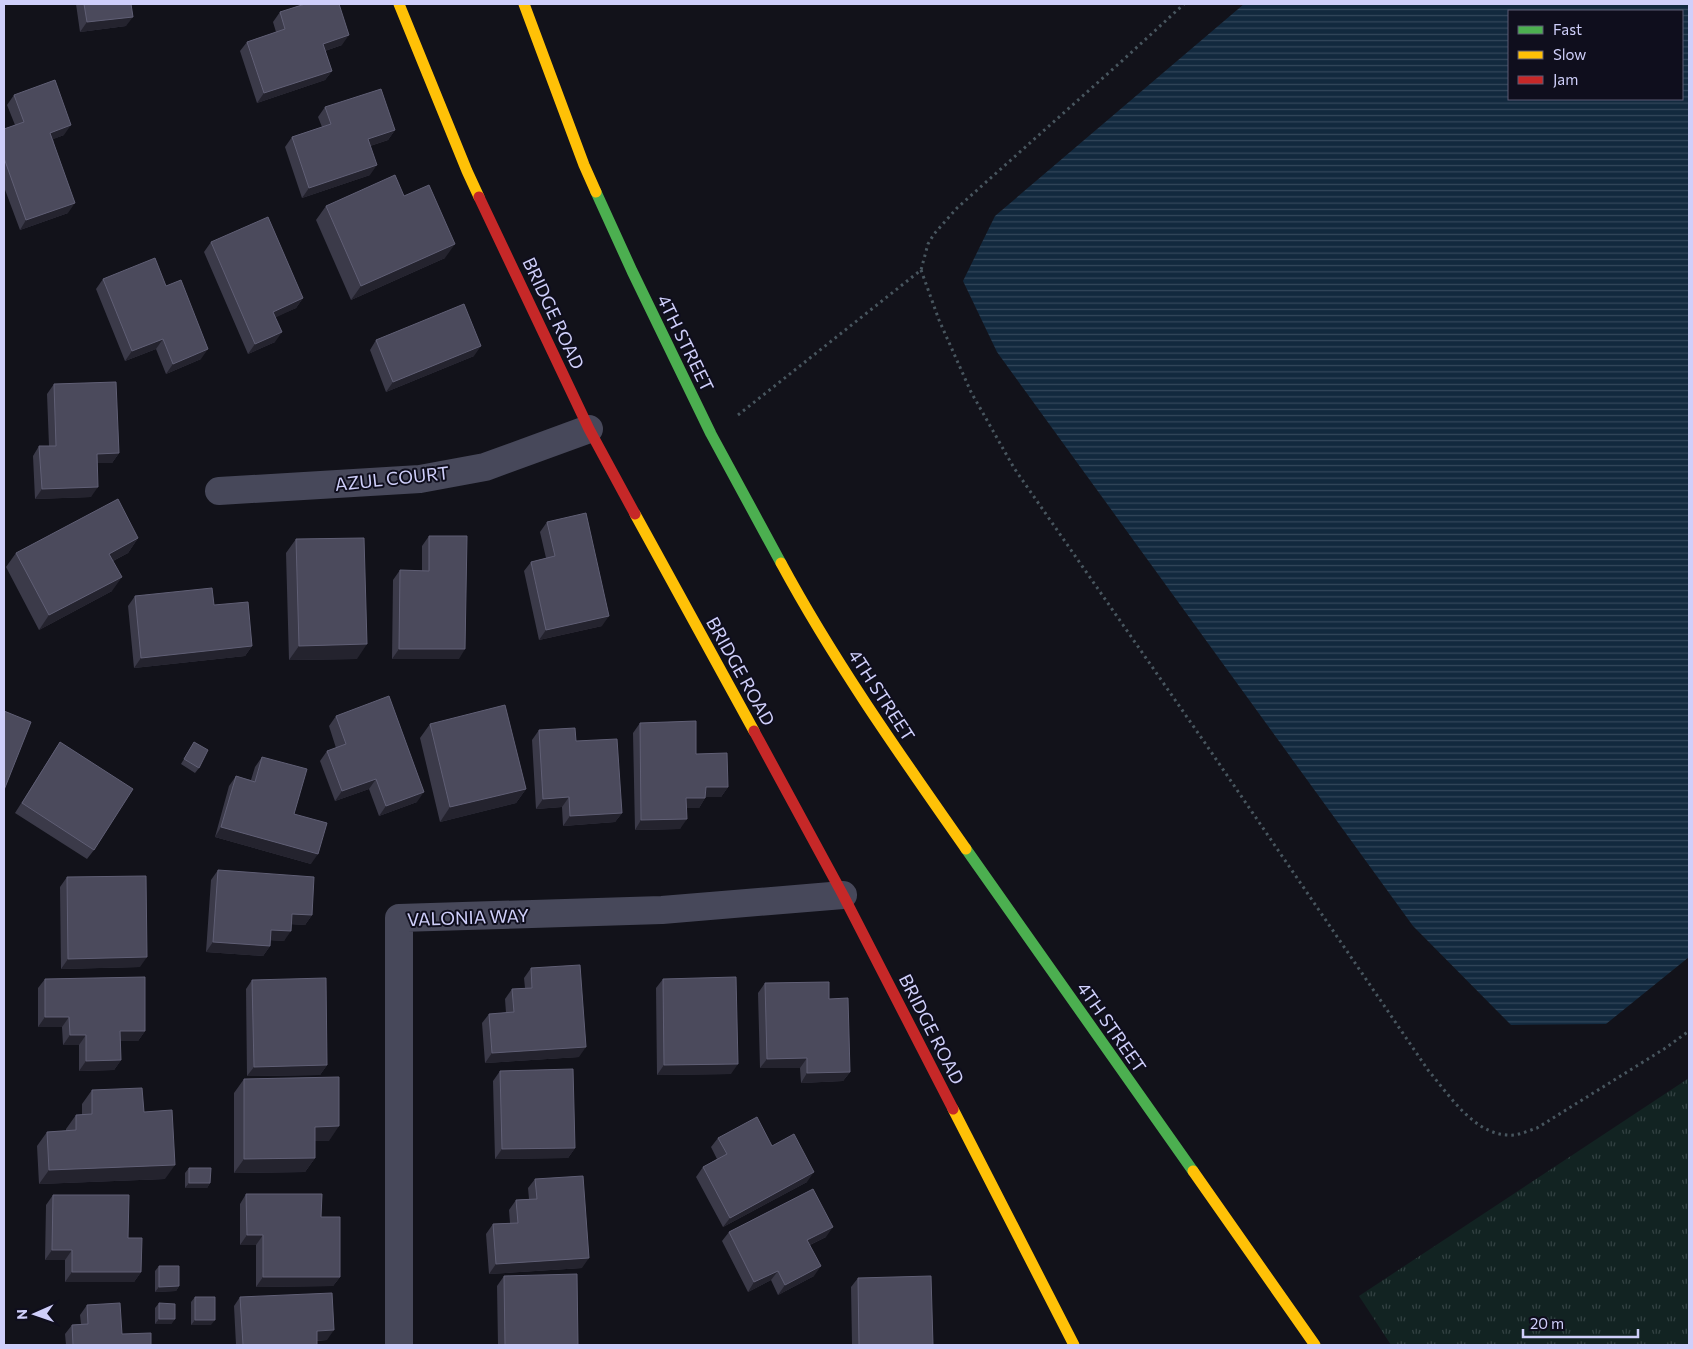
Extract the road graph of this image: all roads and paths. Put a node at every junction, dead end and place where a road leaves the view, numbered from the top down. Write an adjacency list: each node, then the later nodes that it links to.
1 (399, 4): 5 (main road, BRIDGE ROAD)
2 (524, 4): 6 (main road, 4TH STREET)
3 (1184, 4): 4 (path)
4 (921, 270): 6 (path); 9 (path)
5 (589, 429): 7 (street, AZUL COURT); 8 (main road, BRIDGE ROAD)
6 (710, 434): 12 (main road, 4TH STREET)
7 (218, 491)
8 (843, 895): 10 (street, VALONIA WAY); 11 (main road, BRIDGE ROAD)
9 (1689, 1031)
10 (399, 1345)
11 (1074, 1345)
12 (1315, 1345)

